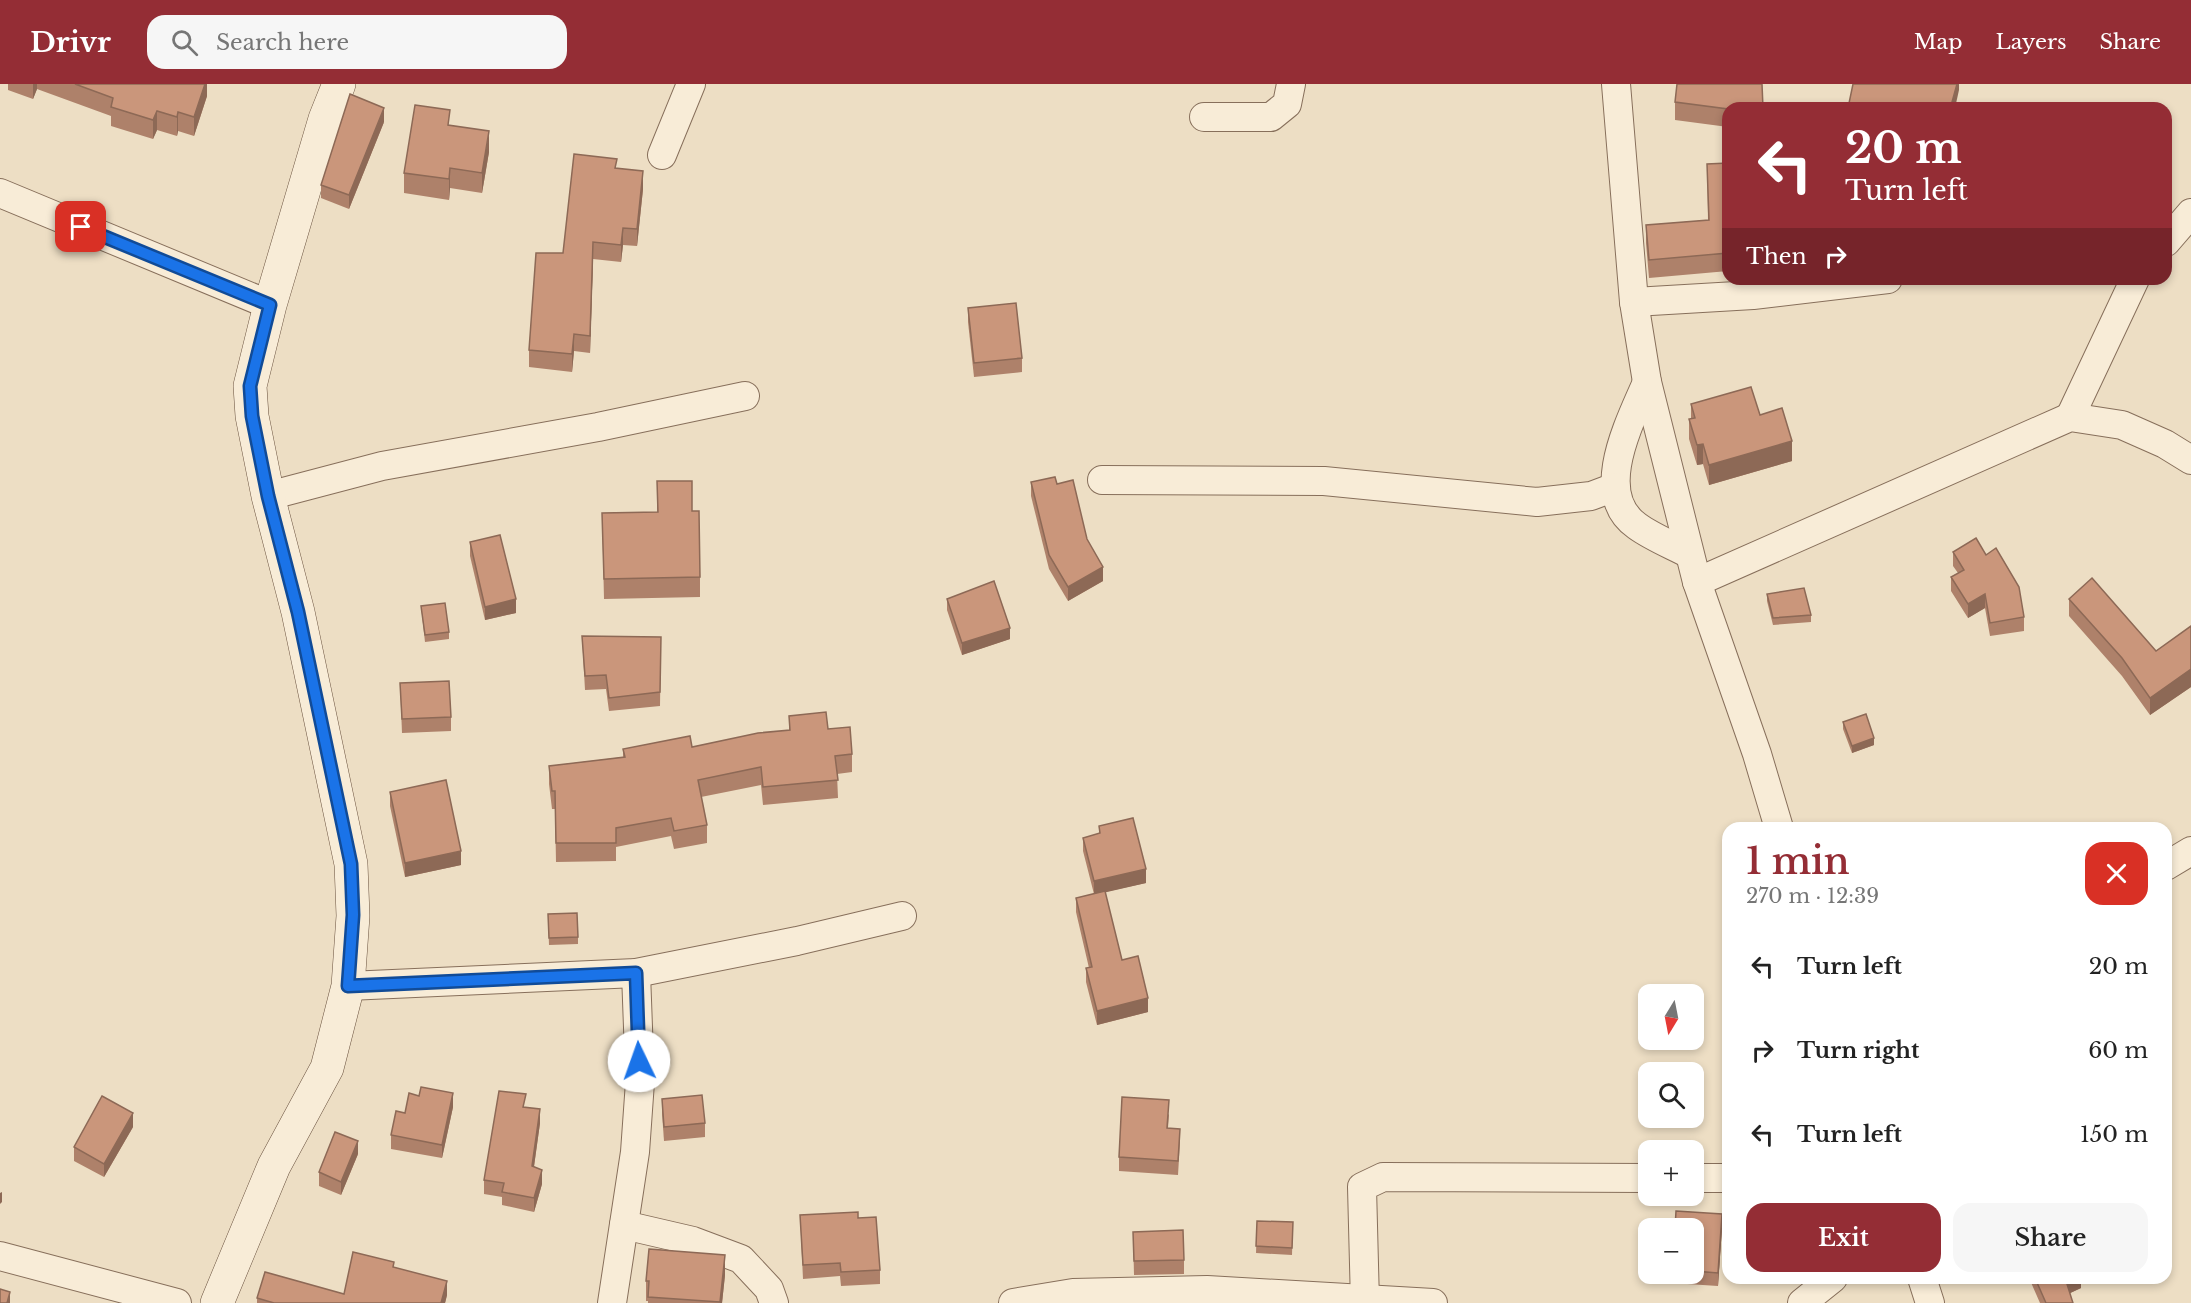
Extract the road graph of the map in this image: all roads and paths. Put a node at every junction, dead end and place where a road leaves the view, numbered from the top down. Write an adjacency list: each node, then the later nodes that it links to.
1 (339, 84): 13 (street)
2 (691, 84): 6 (street)
3 (1291, 84): 5 (street)
4 (1616, 84): 12 (street)
5 (1204, 117)
6 (662, 155)
7 (0, 193): 13 (street)
8 (2191, 213): 9 (street)
9 (2172, 235)
10 (1838, 285): 12 (street)
11 (2132, 285): 16 (street)
12 (1634, 302): 14 (street)
13 (270, 305): 20 (street)
14 (1647, 382): 19 (street); 21 (street)
15 (745, 396): 20 (street)
16 (2070, 417): 17 (street); 22 (street)
17 (2191, 460)
18 (1102, 480): 19 (street)
19 (1614, 487): 21 (street)
20 (268, 496): 28 (street)
21 (1689, 554): 22 (street)
22 (1697, 582): 23 (street)
23 (1777, 822)
24 (2191, 851): 25 (street)
25 (2172, 862)
26 (902, 916): 27 (street)
27 (636, 973): 28 (street); 32 (street)
28 (348, 986): 38 (street)
29 (1638, 1178): 36 (street)
30 (1704, 1178): 31 (street)
31 (1722, 1178)
32 (624, 1225): 39 (street); 40 (street)
33 (0, 1256): 37 (street)
34 (1826, 1284): 43 (street)
35 (1924, 1284): 44 (street)
36 (1365, 1301): 41 (street); 42 (street)
37 (177, 1303)
38 (217, 1303)
39 (612, 1303)
40 (774, 1303)
41 (1013, 1303)
42 (1433, 1303)
43 (1803, 1303)
44 (1930, 1303)

